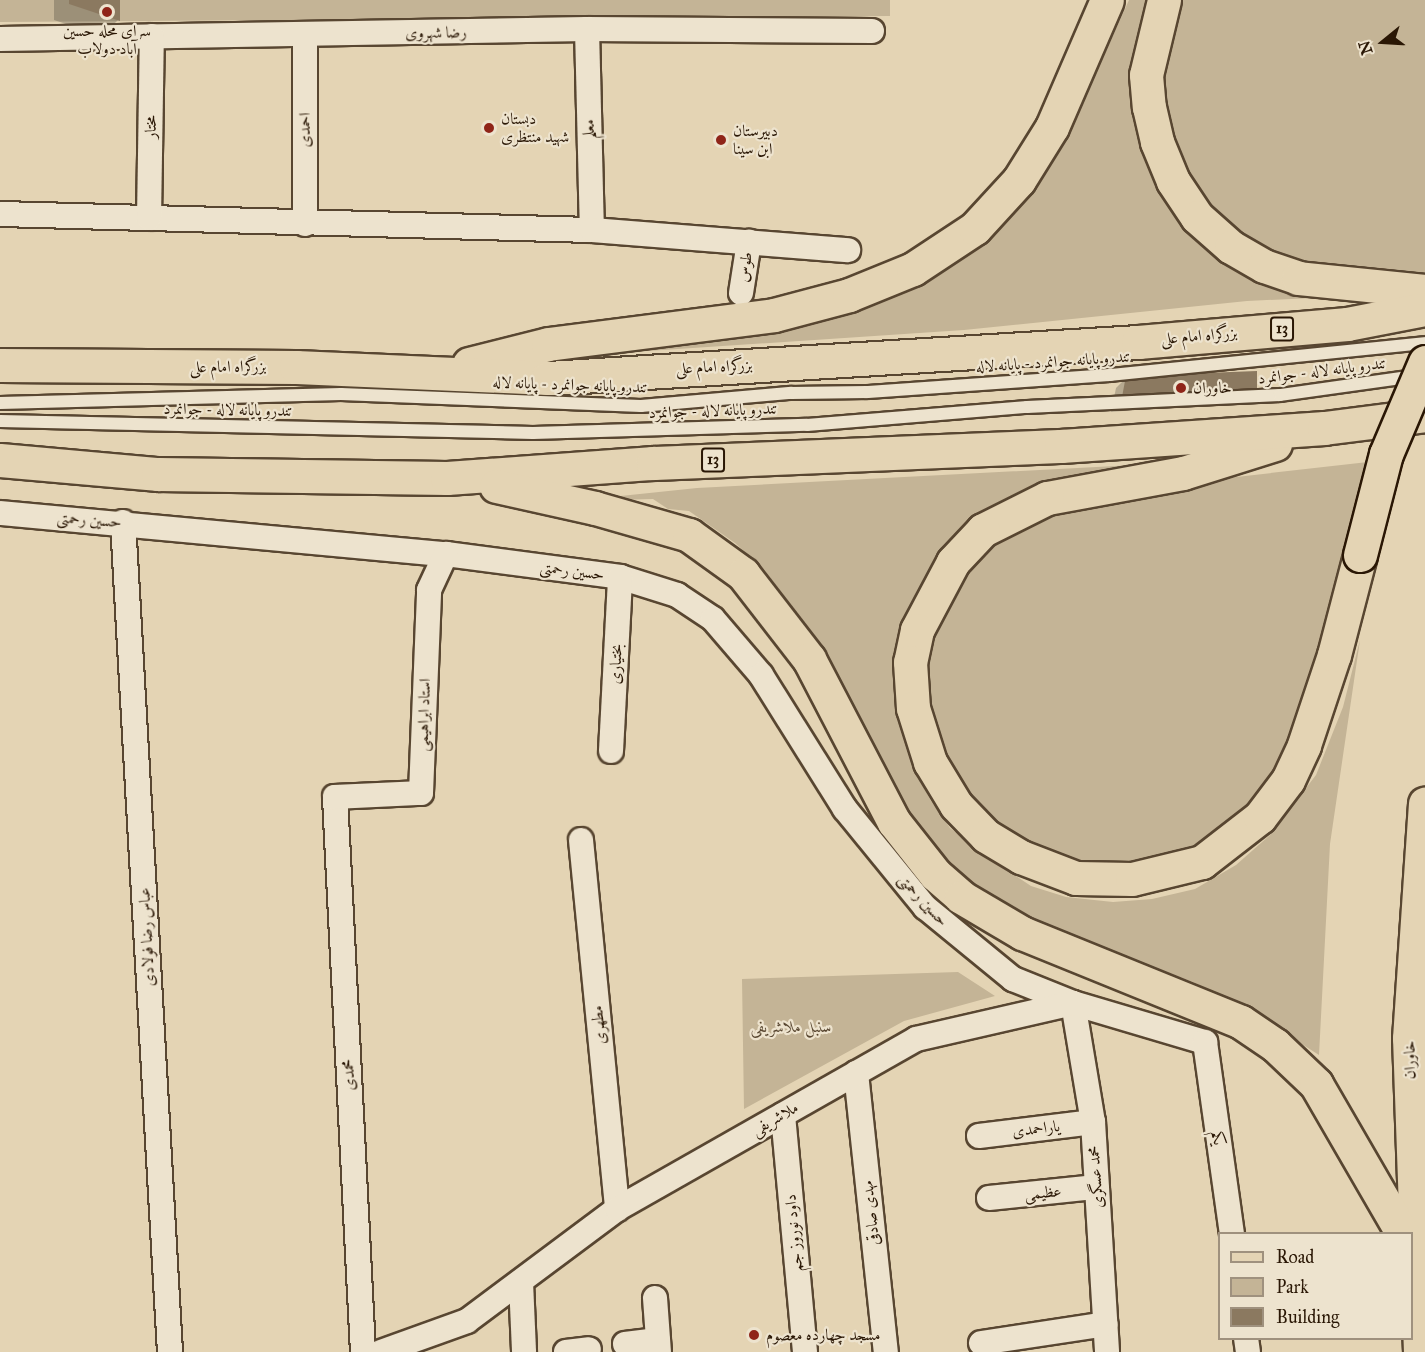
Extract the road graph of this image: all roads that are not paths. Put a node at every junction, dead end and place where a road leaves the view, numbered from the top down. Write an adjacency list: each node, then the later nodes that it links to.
1 (1107, 0): 20 (main road)
2 (1164, 0): 14 (main road)
3 (587, 29): 4 (street, رضا شهروی); 6 (street, رضا شهروی); 11 (street, معلم)
4 (872, 32)
5 (152, 36): 6 (street, رضا شهروی); 7 (street, رضا شهروی); 9 (street, مختار)
6 (305, 36): 10 (street, احمدی)
7 (0, 39)
8 (0, 214): 9 (street)
9 (149, 218): 10 (street)
10 (305, 224): 11 (street)
11 (591, 230): 12 (street)
12 (749, 242): 13 (street); 15 (street, طوس)
13 (848, 250)
14 (1425, 291)
15 (741, 293)
16 (1425, 309): 20 (main road, بزرگراه امام علی / 13)
17 (1425, 343): 22 (lane, تندرو پایانه جوانمرد - پایانه لاله)
18 (1425, 362): 25 (main road, bridge)
19 (0, 365): 20 (main road, بزرگراه امام علی / 13)
20 (440, 371)
21 (1425, 374): 24 (lane, تندرو پایانه لاله - جوانمرد)
22 (0, 403)
23 (1425, 415): 25 (main road, 13)
24 (0, 421)
25 (1324, 428): 27 (main road, 13)
26 (0, 460): 27 (main road, 13)
27 (447, 478): 46 (main road)
28 (0, 513): 29 (street, حسین رحمتی)
29 (123, 522): 30 (street, حسین رحمتی); 55 (street, عباس رضا فولادی)
30 (446, 554): 31 (street, حسین رحمتی); 33 (street, استاد ابراهیمی)
31 (620, 577): 32 (street, بختیاری); 36 (street, حسین رحمتی)
32 (611, 751)
33 (335, 797): 56 (street, محمدی)
34 (1425, 804): 47 (main road, خاوران)
35 (581, 840): 44 (street, مطهری)
36 (1073, 1003): 37 (street, ملاشریفی); 38 (street, ملاشریفی); 40 (street, محمد عسگری)
37 (1206, 1042): 45 (street, یکم)
38 (856, 1073): 39 (street, ملاشریفی); 60 (street, مهدی صادقی)
39 (783, 1115): 44 (street, ملاشریفی); 59 (street, داود نوروز جم)
40 (1093, 1122): 41 (street, یاراحمدی); 42 (street, محمد عسگری)
41 (979, 1136)
42 (1096, 1187): 43 (street, عظیمی); 51 (street, محمد عسگری)
43 (989, 1198)
44 (617, 1209): 49 (street, ملاشریفی)
45 (1232, 1232)
46 (1401, 1232)
47 (1410, 1232)
48 (1413, 1278): 62 (main road, خاوران)
49 (521, 1282): 57 (street, ملاشریفی); 58 (street)
50 (655, 1298): 54 (street)
51 (1106, 1324): 52 (street); 61 (street, محمد عسگری)
52 (981, 1343)
53 (625, 1344): 54 (street)
54 (658, 1346)
55 (170, 1352)
56 (363, 1352)
57 (381, 1352)
58 (524, 1352)
59 (805, 1352)
60 (886, 1352)
61 (1107, 1352)
62 (1420, 1352)

